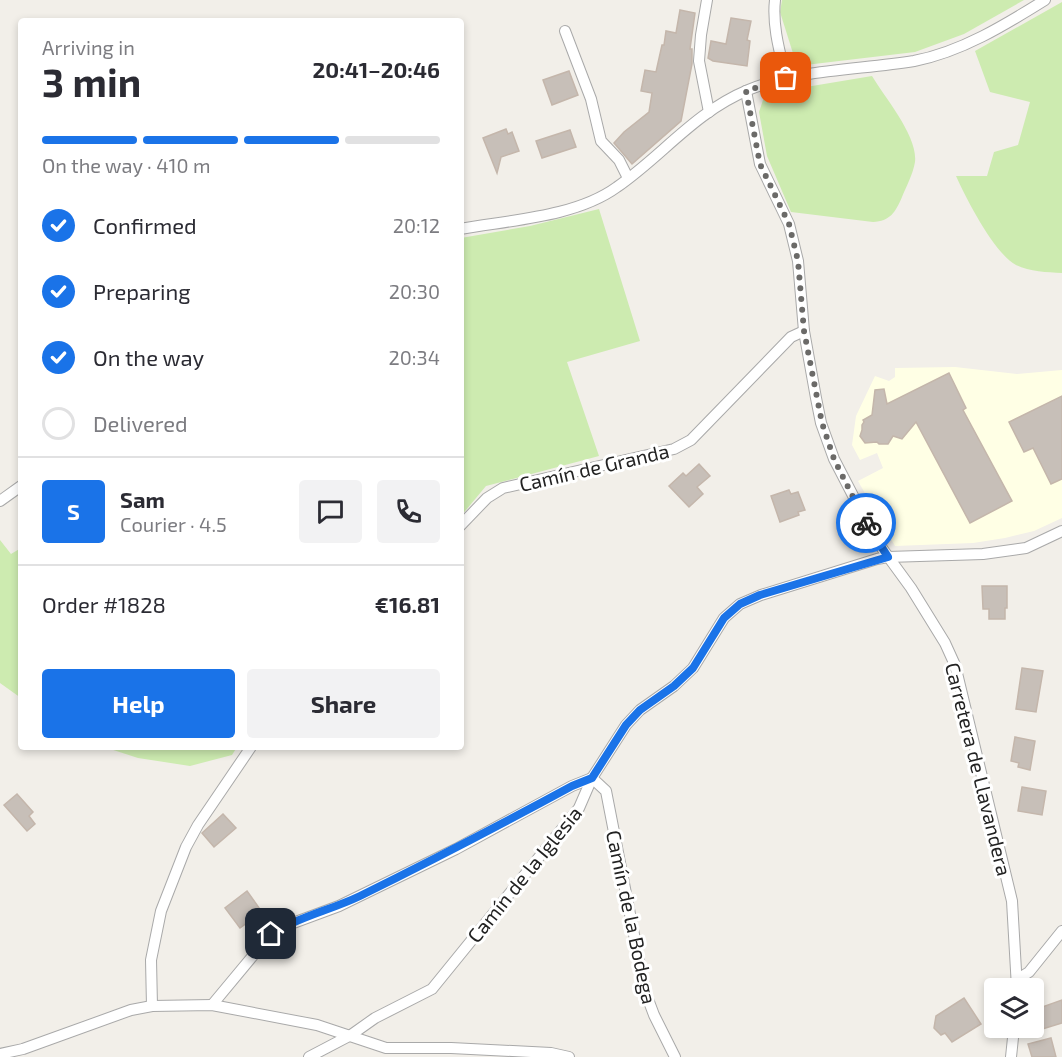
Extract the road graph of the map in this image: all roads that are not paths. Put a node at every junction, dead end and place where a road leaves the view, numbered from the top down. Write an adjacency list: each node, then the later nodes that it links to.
1 (707, 0): 7 (street)
2 (775, 0): 5 (street)
3 (1045, 0): 5 (street)
4 (565, 31): 8 (street)
5 (786, 78): 6 (street)
6 (746, 91): 7 (street); 10 (street, Carretera de Llavandera)
7 (708, 112): 8 (street)
8 (628, 178): 9 (street)
9 (464, 228)
10 (804, 331): 13 (street, Camín de Granda); 15 (street, Carretera de Llavandera)
11 (18, 488): 12 (street)
12 (0, 501)
13 (464, 522)
14 (1062, 531): 15 (street, Camín de la Iglesia)
15 (888, 557): 17 (street, Camín de la Iglesia); 19 (street, Carretera de Llavandera)
16 (249, 750): 22 (street)
17 (592, 778): 21 (street); 23 (street, Camín de la Iglesia); 29 (street, Camín de la Bodega)
18 (1062, 931): 20 (street)
19 (1017, 978)
20 (1023, 978)
21 (212, 1005): 22 (street); 23 (street)
22 (152, 1006): 26 (street)
23 (351, 1035): 27 (street, Camín de la Iglesia); 28 (street)
24 (1012, 1038): 30 (street)
25 (1013, 1038): 31 (street)
26 (0, 1054)
27 (309, 1057)
28 (568, 1057)
29 (675, 1057)
30 (1002, 1057)
31 (1011, 1057)

